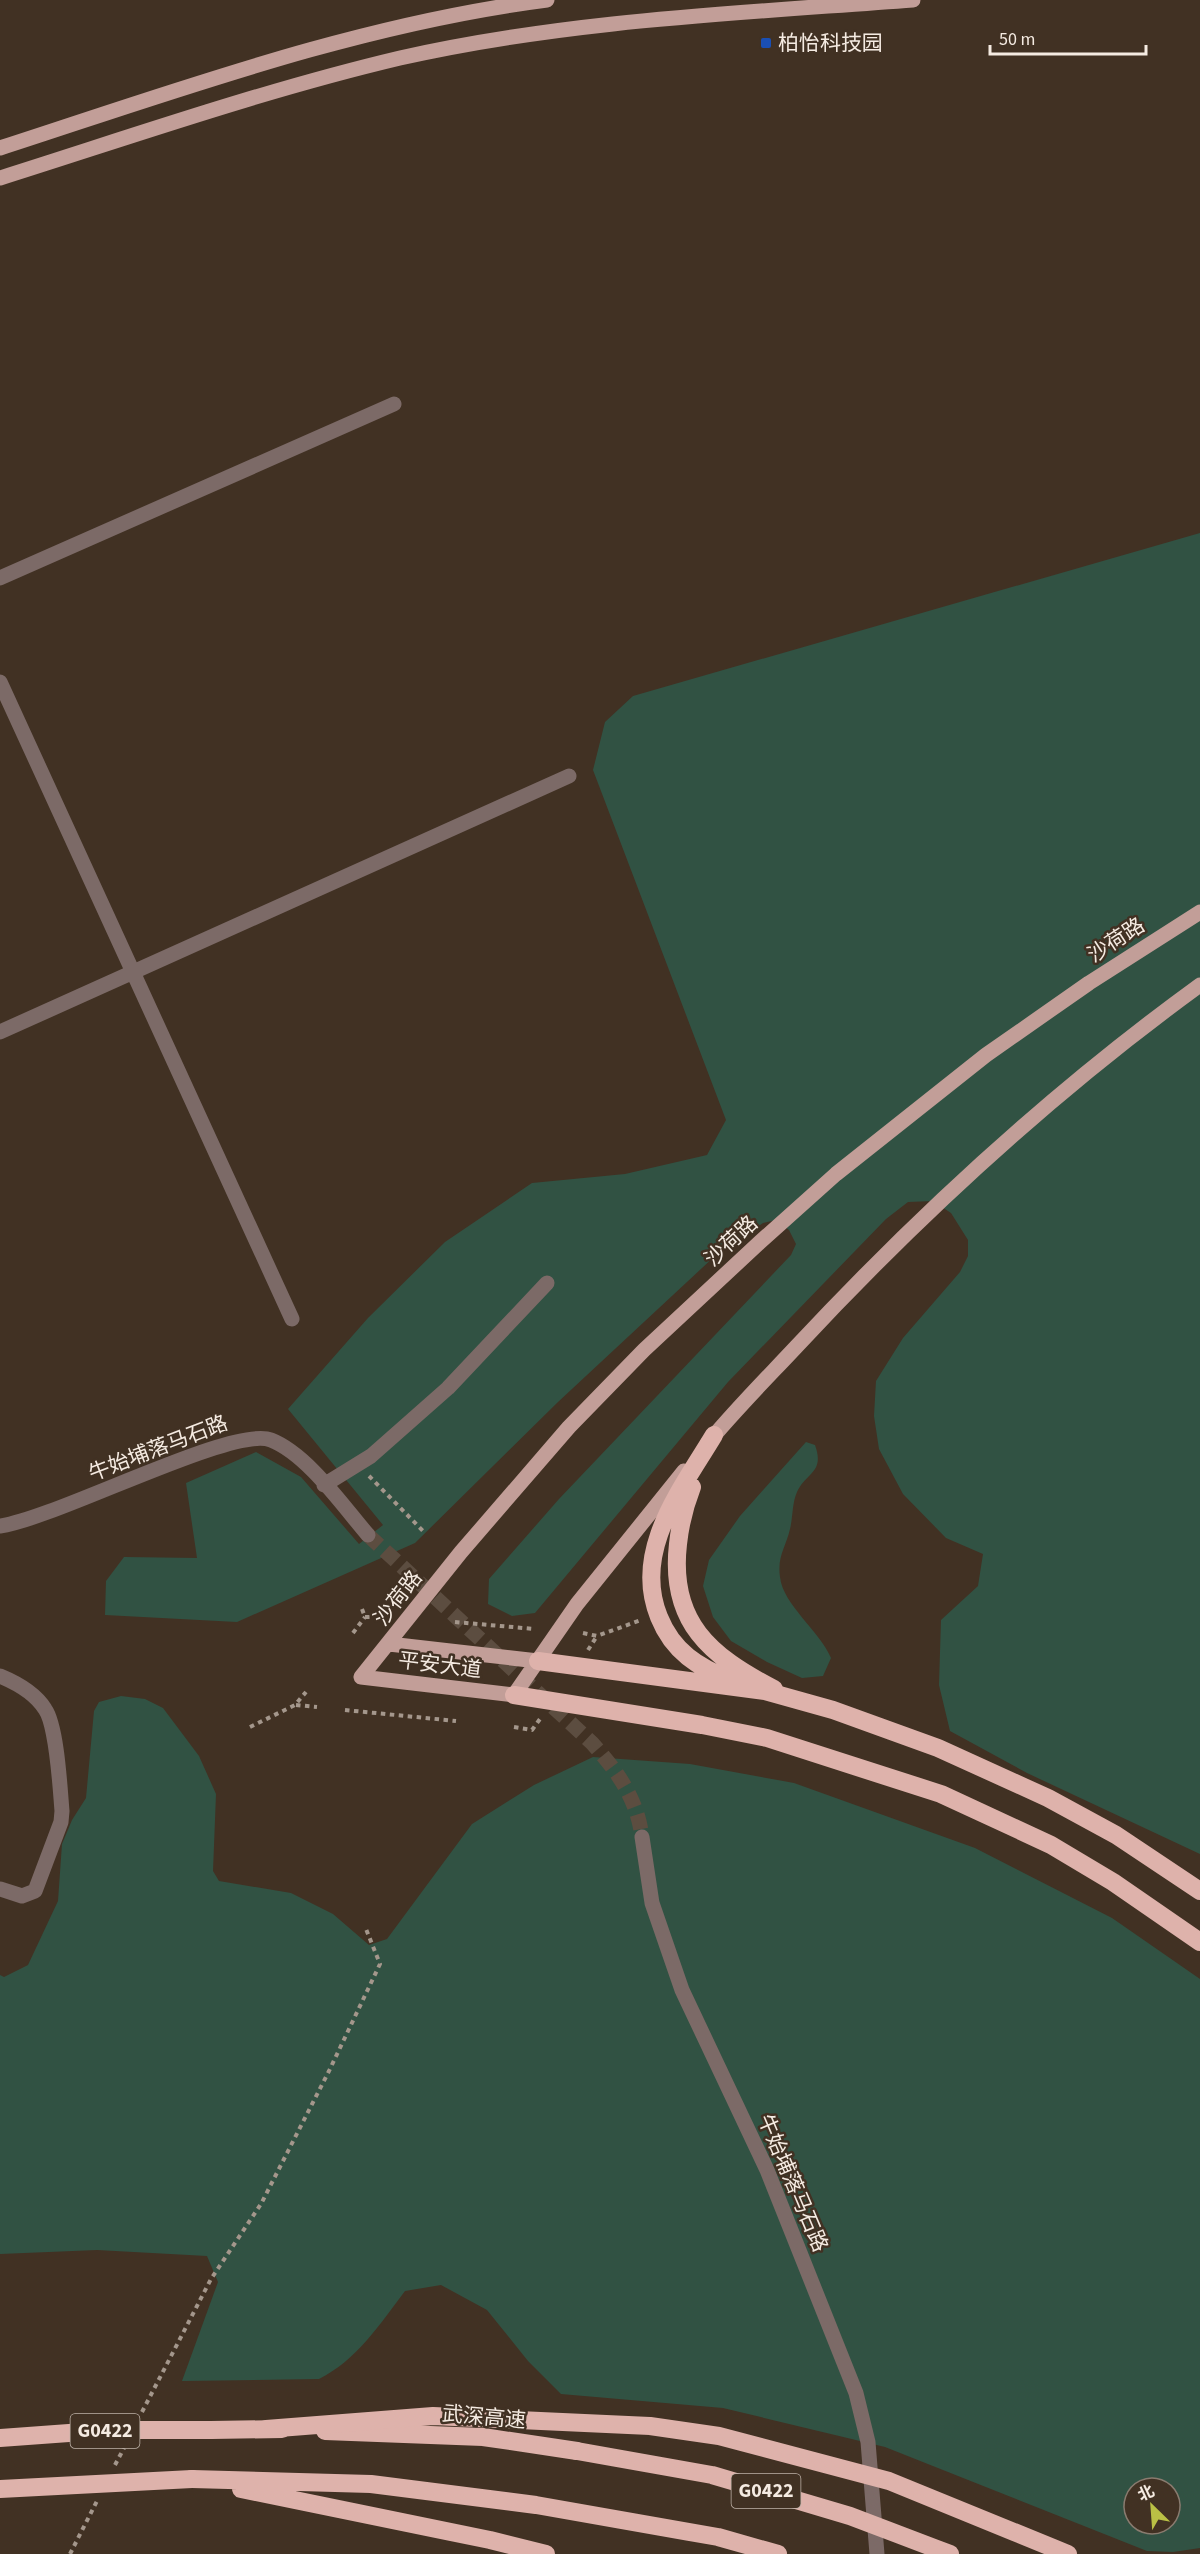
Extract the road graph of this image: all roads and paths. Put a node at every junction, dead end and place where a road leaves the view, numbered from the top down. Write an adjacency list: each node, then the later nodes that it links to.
1 (547, 0): 3 (main road)
2 (913, 0): 4 (main road)
3 (0, 148)
4 (0, 178)
5 (394, 404): 6 (street)
6 (0, 578)
7 (0, 682): 10 (street)
8 (569, 776): 10 (street)
9 (1200, 912): 30 (main road, 沙荷路)
10 (133, 972): 12 (street); 14 (street)
11 (1200, 985): 15 (main road)
12 (0, 1032)
13 (547, 1283): 16 (street)
14 (292, 1319)
15 (714, 1435): 32 (main road); 35 (highway); 38 (highway)
16 (358, 1464): 17 (street); 19 (path)
17 (324, 1485): 18 (street, 牛始埔落马石路); 20 (street, 牛始埔落马石路)
18 (0, 1526)
19 (425, 1533)
20 (368, 1535)
21 (362, 1609): 22 (path)
22 (364, 1617): 23 (path); 27 (path)
23 (384, 1617)
24 (647, 1618): 29 (path)
25 (455, 1622): 26 (path)
26 (535, 1629)
27 (353, 1633)
28 (583, 1633): 29 (path)
29 (597, 1636): 31 (path)
30 (389, 1644): 32 (main road, 平安大道); 34 (main road, 沙荷路)
31 (586, 1653)
32 (538, 1661): 35 (highway); 37 (main road)
33 (0, 1676): 47 (street)
34 (361, 1677): 37 (main road, 平安大道)
35 (765, 1691): 38 (highway)
36 (306, 1692): 39 (path)
37 (514, 1695): 50 (highway)
38 (792, 1698): 48 (highway)
39 (295, 1705): 40 (path); 44 (path)
40 (317, 1707)
41 (345, 1710): 43 (path)
42 (543, 1714): 45 (path)
43 (456, 1721)
44 (250, 1727)
45 (514, 1727)
46 (642, 1837): 62 (street, 牛始埔落马石路)
47 (0, 1889)
48 (1200, 1892)
49 (366, 1929): 51 (path)
50 (1200, 1942)
51 (140, 2417)
52 (266, 2429): 53 (highway, 武深高速 / G0422, bridge); 63 (highway, 武深高速 / G0422, bridge); 64 (highway, bridge)
53 (0, 2438)
54 (129, 2438): 55 (path)
55 (113, 2470)
56 (192, 2479): 57 (highway, bridge); 60 (highway); 61 (highway)
57 (0, 2489)
58 (102, 2492): 59 (path)
59 (70, 2554)
60 (546, 2554)
61 (778, 2554)
62 (878, 2554)
63 (950, 2554)
64 (1068, 2554)

